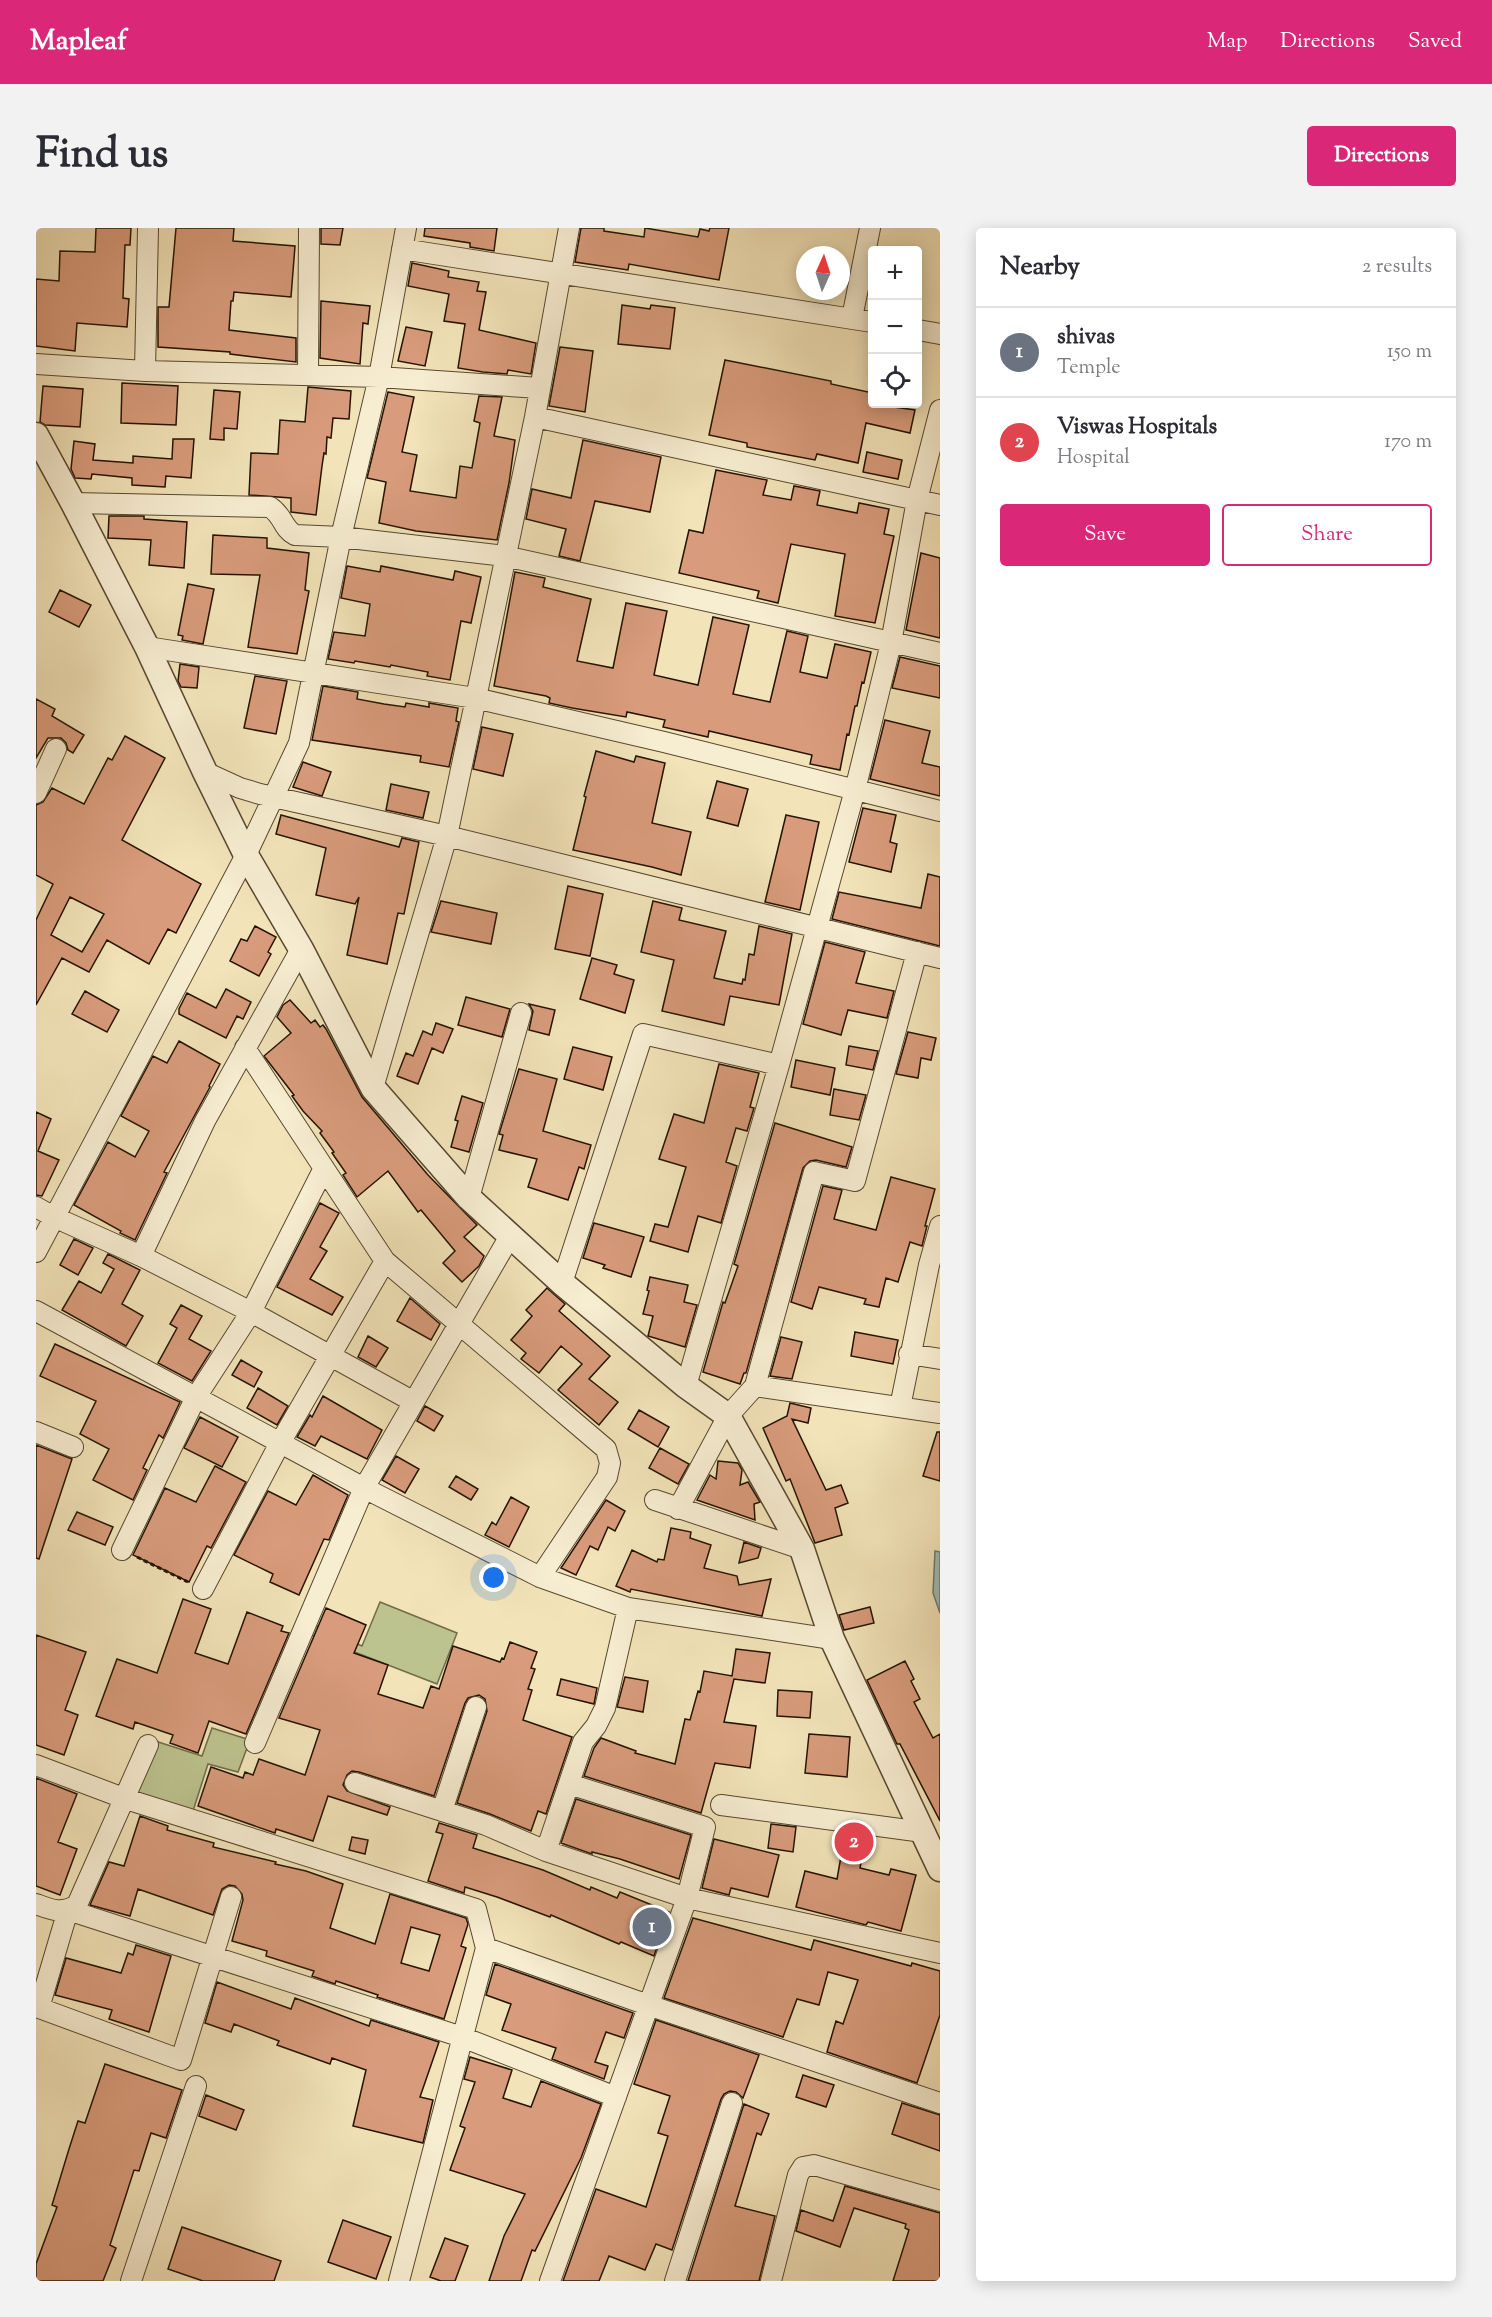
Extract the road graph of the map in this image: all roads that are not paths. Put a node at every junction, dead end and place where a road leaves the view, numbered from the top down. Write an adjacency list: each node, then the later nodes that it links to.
1 (148, 228): 13 (street)
2 (309, 228): 14 (street)
3 (406, 228): 6 (street)
4 (569, 228): 7 (street)
5 (870, 228): 8 (street)
6 (402, 249): 7 (street); 15 (street)
7 (561, 273): 8 (street); 16 (street)
8 (852, 318): 9 (street)
9 (868, 321)
10 (922, 331): 11 (street)
11 (940, 334)
12 (36, 364): 13 (street)
13 (145, 371): 14 (street)
14 (308, 375): 15 (street)
15 (379, 377): 16 (street); 23 (street)
16 (539, 388): 18 (street)
17 (940, 410): 20 (street)
18 (535, 417): 20 (street); 24 (street)
19 (36, 435): 21 (street)
20 (917, 500): 22 (street); 25 (street)
21 (73, 502): 23 (street); 26 (street)
22 (940, 505)
23 (341, 537): 24 (street); 28 (street)
24 (505, 556): 25 (street); 29 (street)
25 (891, 643): 27 (street); 32 (street)
26 (147, 647): 28 (street); 31 (street)
27 (940, 653)
28 (314, 674): 29 (street); 34 (street)
29 (475, 698): 32 (street); 36 (street)
30 (56, 749): 33 (street)
31 (205, 772): 34 (street); 37 (street)
32 (855, 790): 35 (street); 38 (street)
33 (36, 793)
34 (274, 797): 36 (street); 37 (street)
35 (940, 811)
36 (447, 836): 38 (street); 45 (street)
37 (246, 855): 39 (street); 49 (street)
38 (818, 928): 40 (street); 44 (street)
39 (300, 949): 43 (street); 45 (street)
40 (917, 952): 41 (street); 64 (street)
41 (940, 958)
42 (521, 1013): 47 (street)
43 (245, 1048): 46 (street); 53 (street)
44 (779, 1065): 56 (street); 63 (street)
45 (373, 1088): 47 (street)
46 (324, 1168): 54 (street); 58 (street)
47 (470, 1198): 51 (street)
48 (36, 1207): 49 (street)
49 (54, 1217): 52 (street); 53 (street)
50 (940, 1226): 55 (street)
51 (510, 1236): 56 (street); 59 (street)
52 (36, 1252)
53 (141, 1256): 58 (street)
54 (385, 1261): 59 (street); 61 (street)
55 (934, 1267): 60 (street)
56 (561, 1283): 63 (street)
57 (36, 1311): 65 (street)
58 (251, 1312): 61 (street); 65 (street)
59 (460, 1323): 66 (street); 78 (street)
60 (909, 1354): 62 (street); 67 (street)
61 (331, 1355): 66 (street); 71 (street)
62 (940, 1359)
63 (686, 1386): 69 (street)
64 (755, 1386): 67 (street); 69 (street)
65 (196, 1397): 71 (street); 77 (street)
66 (414, 1402): 73 (street)
67 (900, 1407): 68 (street)
68 (940, 1413)
69 (728, 1416): 75 (street); 76 (street)
70 (36, 1431): 72 (street)
71 (280, 1443): 73 (street); 79 (street)
72 (73, 1447)
73 (364, 1488): 78 (street); 83 (street)
74 (655, 1500): 75 (street)
75 (678, 1509): 76 (street)
76 (802, 1549): 81 (street)
77 (122, 1550)
78 (540, 1577): 80 (street)
79 (203, 1589)
80 (628, 1608): 81 (street); 87 (street)
81 (832, 1639): 91 (street)
82 (476, 1707): 90 (street)
83 (255, 1743)
84 (148, 1745): 88 (street)
85 (36, 1765): 88 (street)
86 (355, 1783): 90 (street)
87 (569, 1784): 92 (street); 95 (street)
88 (126, 1799): 97 (street); 98 (street)
89 (721, 1805): 91 (street)
90 (442, 1811): 92 (street)
91 (923, 1832): 93 (street)
92 (546, 1851): 95 (street)
93 (940, 1869)
94 (231, 1897): 100 (street)
95 (687, 1898): 99 (street); 101 (street)
96 (36, 1904): 97 (street)
97 (68, 1910): 100 (street); 100 (street)
98 (486, 1948): 101 (street); 102 (street)
99 (940, 1953)
100 (212, 1958): 102 (street)
101 (648, 2005): 104 (street); 106 (street)
102 (462, 2037): 104 (street); 109 (street)
103 (196, 2086): 108 (street)
104 (616, 2097): 110 (street)
105 (732, 2103): 111 (street)
106 (940, 2103)
107 (940, 2201): 112 (street)
108 (131, 2281)
109 (399, 2281)
110 (550, 2281)
111 (675, 2281)
112 (771, 2281)

